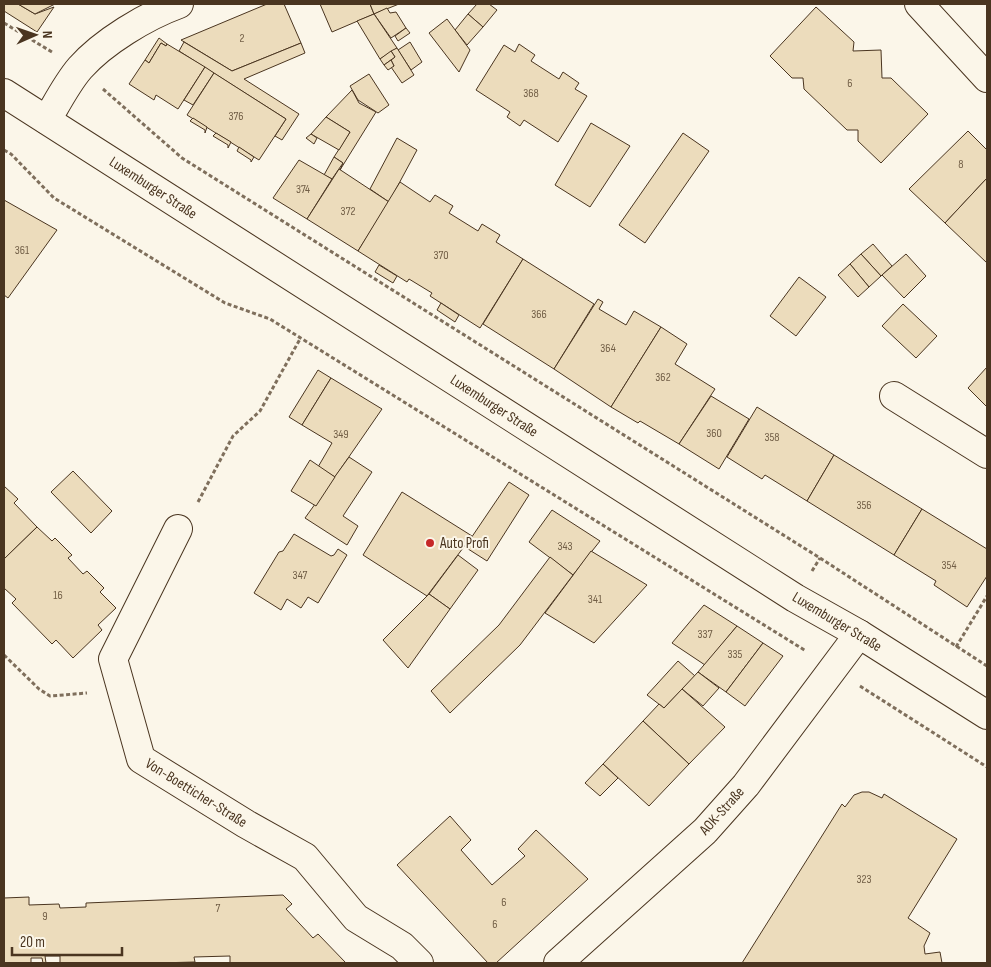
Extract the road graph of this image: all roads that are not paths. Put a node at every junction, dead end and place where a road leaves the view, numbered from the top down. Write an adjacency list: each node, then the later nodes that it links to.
1 (179, 4): 5 (street)
2 (919, 4): 3 (street)
3 (987, 78)
4 (4, 93): 5 (street, Luxemburger Straße)
5 (47, 120): 9 (street, Luxemburger Straße)
6 (894, 396): 7 (street)
7 (987, 454)
8 (178, 529): 11 (street, Von-Boetticher-Straße)
9 (859, 634): 10 (street, Luxemburger Straße); 12 (street, AOK-Straße)
10 (987, 715)
11 (419, 963)
12 (560, 963)

